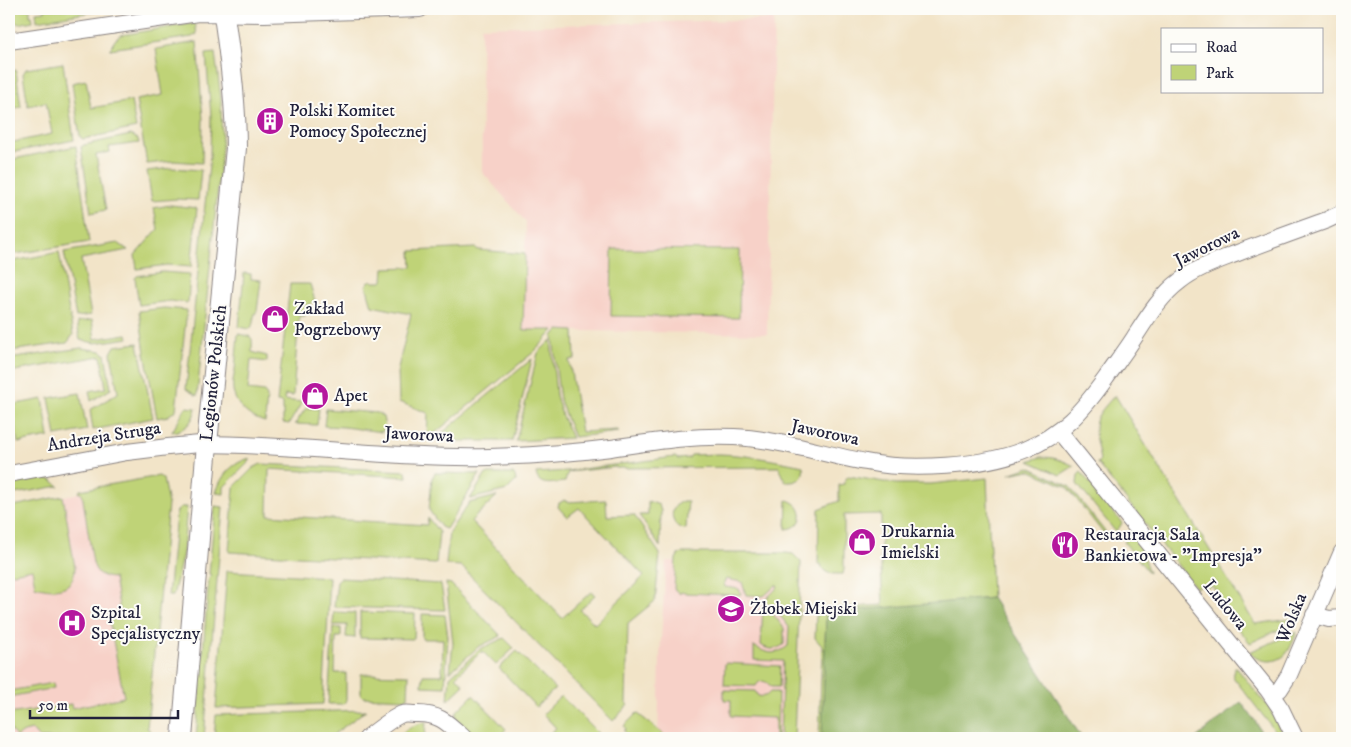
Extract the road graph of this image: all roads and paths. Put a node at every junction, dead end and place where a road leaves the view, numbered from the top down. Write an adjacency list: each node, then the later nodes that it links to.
1 (420, 9): 2 (street)
2 (223, 12): 3 (street); 6 (street, Legionów Polskich)
3 (9, 41)
4 (1342, 213): 5 (street, Jaworowa)
5 (1059, 432): 6 (street, Jaworowa); 11 (street, Ludowa)
6 (207, 444): 7 (street, Andrzeja Struga); 12 (street, Legionów Polskich)
7 (9, 474)
8 (1342, 552): 9 (street, Wolska)
9 (1314, 615): 10 (street); 11 (street, Wolska)
10 (1342, 618)
11 (1272, 696): 15 (street, Ludowa)
12 (182, 738)
13 (367, 738): 14 (street)
14 (464, 738)
15 (1295, 738)

